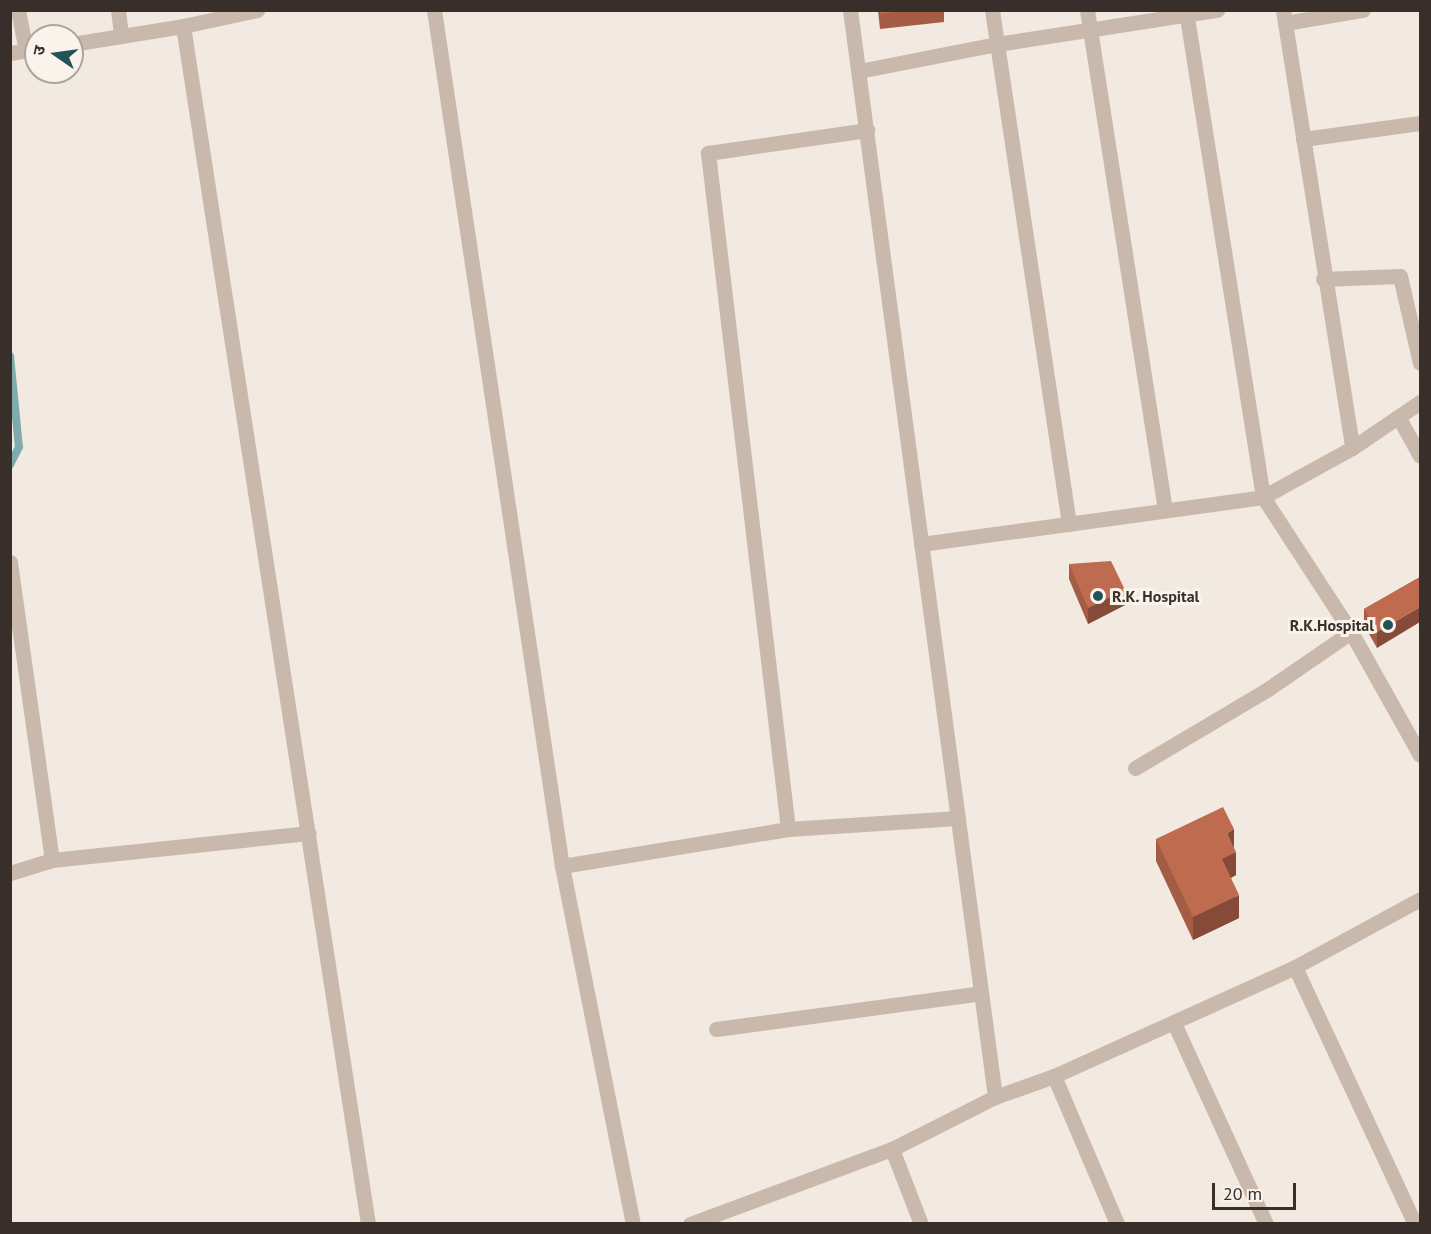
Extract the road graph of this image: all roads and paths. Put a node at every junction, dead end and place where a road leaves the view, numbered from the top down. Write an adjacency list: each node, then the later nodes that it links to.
1 (18, 10): 13 (street)
2 (118, 10): 15 (street)
3 (257, 10): 12 (street)
4 (434, 10): 40 (street)
5 (850, 10): 18 (street)
6 (992, 10): 17 (street)
7 (1087, 10): 14 (street)
8 (1216, 10): 10 (street)
9 (1363, 10): 11 (street)
10 (1187, 13): 14 (street); 28 (street)
11 (1284, 17): 21 (street)
12 (183, 26): 15 (street); 38 (street)
13 (24, 28)
14 (1091, 31): 17 (street); 29 (street)
15 (121, 36): 16 (street)
16 (84, 42)
17 (997, 44): 18 (street); 30 (street)
18 (859, 71): 20 (street)
19 (1420, 123): 21 (street)
20 (867, 130): 31 (street); 37 (street)
21 (1303, 140): 22 (street)
22 (1323, 279): 23 (street); 26 (street)
23 (1420, 363)
24 (1420, 402): 25 (street)
25 (1399, 418): 26 (street); 27 (street)
26 (1352, 448): 28 (street)
27 (1420, 456)
28 (1263, 497): 29 (street); 33 (street)
29 (1166, 510): 30 (street)
30 (1069, 524): 31 (street)
31 (921, 544): 36 (street)
32 (10, 562): 39 (street)
33 (1351, 632): 34 (street); 35 (street)
34 (1420, 754)
35 (1135, 768)
36 (958, 818): 37 (street); 44 (street)
37 (788, 830): 40 (street)
38 (309, 833): 39 (street); 50 (street)
39 (52, 860): 41 (street)
40 (562, 866): 51 (street)
41 (10, 873)
42 (1420, 899): 43 (street)
43 (1295, 967): 45 (street); 56 (street)
44 (981, 993): 46 (street); 48 (street)
45 (1174, 1023): 47 (street); 55 (street)
46 (716, 1029)
47 (1054, 1076): 48 (street); 54 (street)
48 (995, 1096): 49 (street)
49 (892, 1149): 52 (street); 53 (street)
50 (368, 1224)
51 (633, 1224)
52 (690, 1224)
53 (921, 1224)
54 (1117, 1224)
55 (1266, 1224)
56 (1415, 1224)

